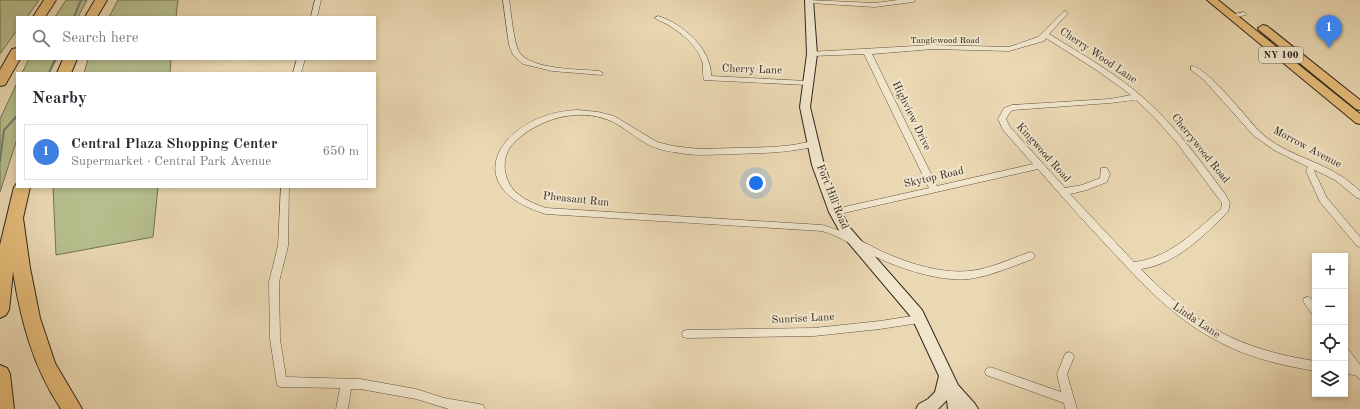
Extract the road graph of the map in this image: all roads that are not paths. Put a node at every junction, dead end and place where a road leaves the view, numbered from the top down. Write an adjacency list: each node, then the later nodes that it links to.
1 (50, 0): 11 (highway)
2 (101, 0): 12 (highway)
3 (318, 0): 13 (street)
4 (506, 0): 25 (street)
5 (913, 0): 8 (street)
6 (1212, 0): 14 (main road, NY 100)
7 (1226, 0): 10 (main road, NY 100)
8 (810, 1): 19 (street, Fort Hill Road)
9 (1065, 13): 16 (street, Tanglewood Road)
10 (1244, 14): 14 (street); 28 (main road, NY 100)
11 (40, 16)
12 (92, 16)
13 (314, 16)
14 (1232, 16): 29 (main road, NY 100)
15 (658, 18): 27 (street, Cherry Lane)
16 (1046, 35): 17 (street, Tanglewood Road); 30 (street, Cherry Wood Lane)
17 (867, 52): 19 (street, Tanglewood Road); 39 (street, Highview Drive)
18 (16, 54): 26 (highway)
19 (812, 54): 27 (street, Fort Hill Road)
20 (70, 60): 23 (highway)
21 (301, 60): 24 (street)
22 (1194, 68): 35 (street, Morrow Avenue)
23 (64, 72)
24 (297, 72)
25 (599, 73)
26 (0, 82)
27 (807, 83): 33 (street, Fort Hill Road)
28 (1344, 94): 29 (street); 31 (main road, NY 100)
29 (1330, 95): 32 (main road, NY 100)
30 (1138, 97): 34 (street, Kingwood Road); 48 (street, Cherrywood Road)
31 (1360, 106)
32 (1360, 120)
33 (813, 144): 42 (street, Fort Hill Road); 45 (street, Pheasant Run)
34 (1039, 166): 39 (street, Skytop Road); 40 (street, Kingwood Road)
35 (1314, 166): 41 (street, Morrow Avenue); 46 (street)
36 (1104, 170): 40 (street)
37 (22, 188): 43 (highway)
38 (285, 188): 62 (street)
39 (934, 190): 42 (street, Skytop Road)
40 (1063, 192): 44 (street, Kingwood Road)
41 (1360, 196)
42 (835, 212): 45 (street, Fort Hill Road)
43 (15, 218): 51 (highway); 65 (highway)
44 (1102, 234): 48 (street, Linda Lane)
45 (851, 239): 47 (street, Pheasant Run); 52 (street, Fort Hill Road)
46 (1360, 243)
47 (1030, 256)
48 (1132, 266): 56 (street, Linda Lane)
49 (1308, 301): 50 (street)
50 (1312, 306)
51 (0, 310)
52 (919, 319): 53 (street, Sunrise Lane); 61 (street, Fort Hill Road)
53 (687, 334)
54 (1069, 357): 63 (street)
55 (1348, 357): 59 (street)
56 (1312, 365)
57 (1348, 370): 59 (street)
58 (990, 372): 63 (street)
59 (1359, 372)
60 (0, 374): 64 (highway)
61 (948, 382): 68 (street); 69 (street, Fort Hill Road); 70 (street)
62 (346, 385): 66 (street); 67 (street)
63 (1070, 404)
64 (4, 409)
65 (72, 409)
66 (342, 409)
67 (479, 409)
68 (924, 409)
69 (956, 409)
70 (970, 409)

